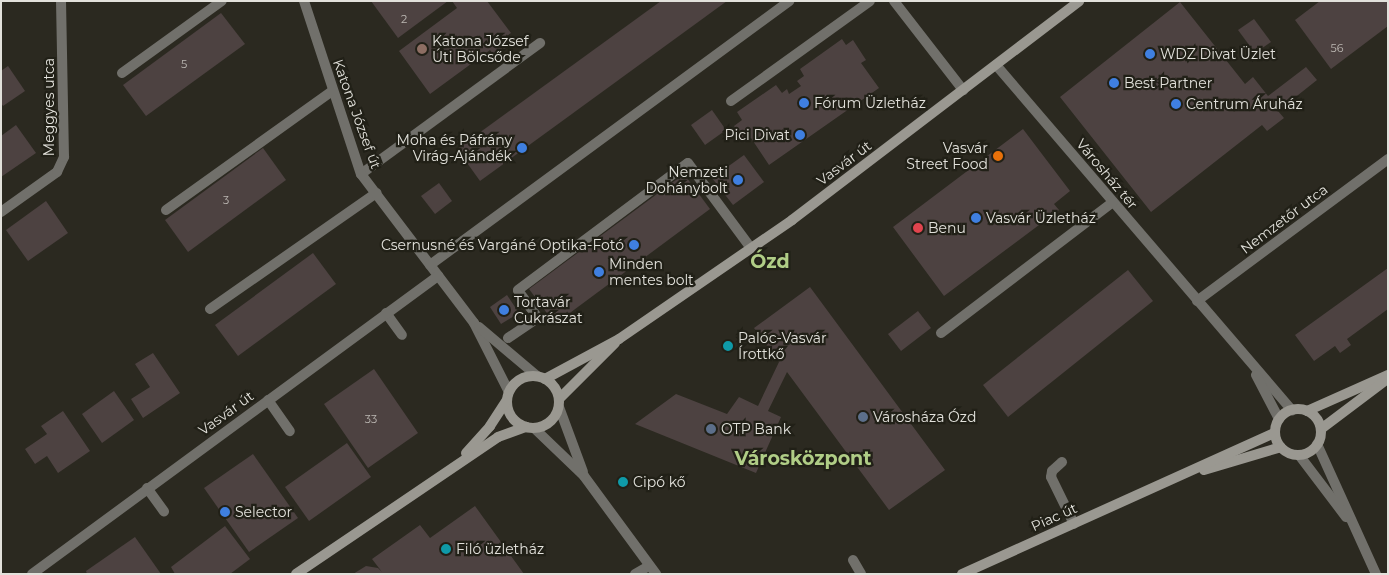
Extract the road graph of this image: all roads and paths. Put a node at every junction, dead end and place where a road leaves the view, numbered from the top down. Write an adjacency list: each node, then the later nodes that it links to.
1 (62, 1): 19 (street, Meggyes utca)
2 (222, 1): 10 (street)
3 (304, 1): 12 (street, Katona József út)
4 (790, 1): 21 (street)
5 (870, 1): 13 (street)
6 (894, 1): 11 (street)
7 (1079, 1): 9 (street, Vasvár út)
8 (540, 42): 15 (street)
9 (996, 65): 11 (street, Vasvár út); 17 (street, Városház tér)
10 (122, 73)
11 (963, 90): 20 (street, Vasvár út)
12 (332, 91): 15 (street, Katona József út); 18 (street)
13 (731, 101)
14 (1388, 159): 23 (street, Nemzetőr utca)
15 (361, 174): 16 (street, Katona József út)
16 (376, 193): 21 (street, Katona József út); 24 (street)
17 (1113, 202): 23 (street, Városház tér); 27 (street)
18 (166, 210)
19 (1, 212)
20 (751, 248): 29 (street); 30 (street, Vasvár út)
21 (430, 265): 22 (street, Katona József út)
22 (438, 276): 25 (street, Vasvár út); 26 (street, Katona József út)
23 (1197, 301): 31 (street, Városház tér)
24 (210, 310)
25 (386, 314): 28 (street); 36 (street, Vasvár út)
26 (474, 323): 33 (street); 35 (street)
27 (941, 333)
28 (402, 335)
29 (508, 338)
30 (619, 339): 33 (street, Vasvár út); 37 (street, Vasvár út)
31 (1247, 359): 38 (street); 40 (street)
32 (1388, 375): 39 (street)
33 (541, 378): 35 (street); 37 (street)
34 (1388, 379): 42 (street)
35 (508, 396): 41 (street); 49 (street)
36 (268, 400): 43 (street); 52 (street, Vasvár út)
37 (559, 403): 41 (street); 50 (street)
38 (1292, 410): 39 (street); 40 (street)
39 (1307, 411): 42 (street)
40 (1279, 419): 44 (street)
41 (530, 427): 49 (street); 50 (street)
42 (1321, 429): 45 (street)
43 (290, 430)
44 (1275, 433): 46 (street); 51 (street, Piac út)
45 (1317, 444): 47 (street); 55 (street)
46 (1281, 447): 47 (street); 51 (street, Piac út)
47 (1299, 455): 55 (street)
48 (1062, 462): 54 (street)
49 (458, 463): 59 (street)
50 (584, 476): 57 (street)
51 (1158, 484): 54 (street, Piac út)
52 (147, 488): 53 (street); 58 (street, Vasvár út)
53 (164, 511)
54 (1074, 524): 62 (street, Piac út)
55 (1357, 532): 63 (street)
56 (853, 560): 61 (street)
57 (653, 571): 60 (street)
58 (32, 574)
59 (296, 574)
60 (635, 574)
61 (861, 574)
62 (962, 574)
63 (1376, 574)

